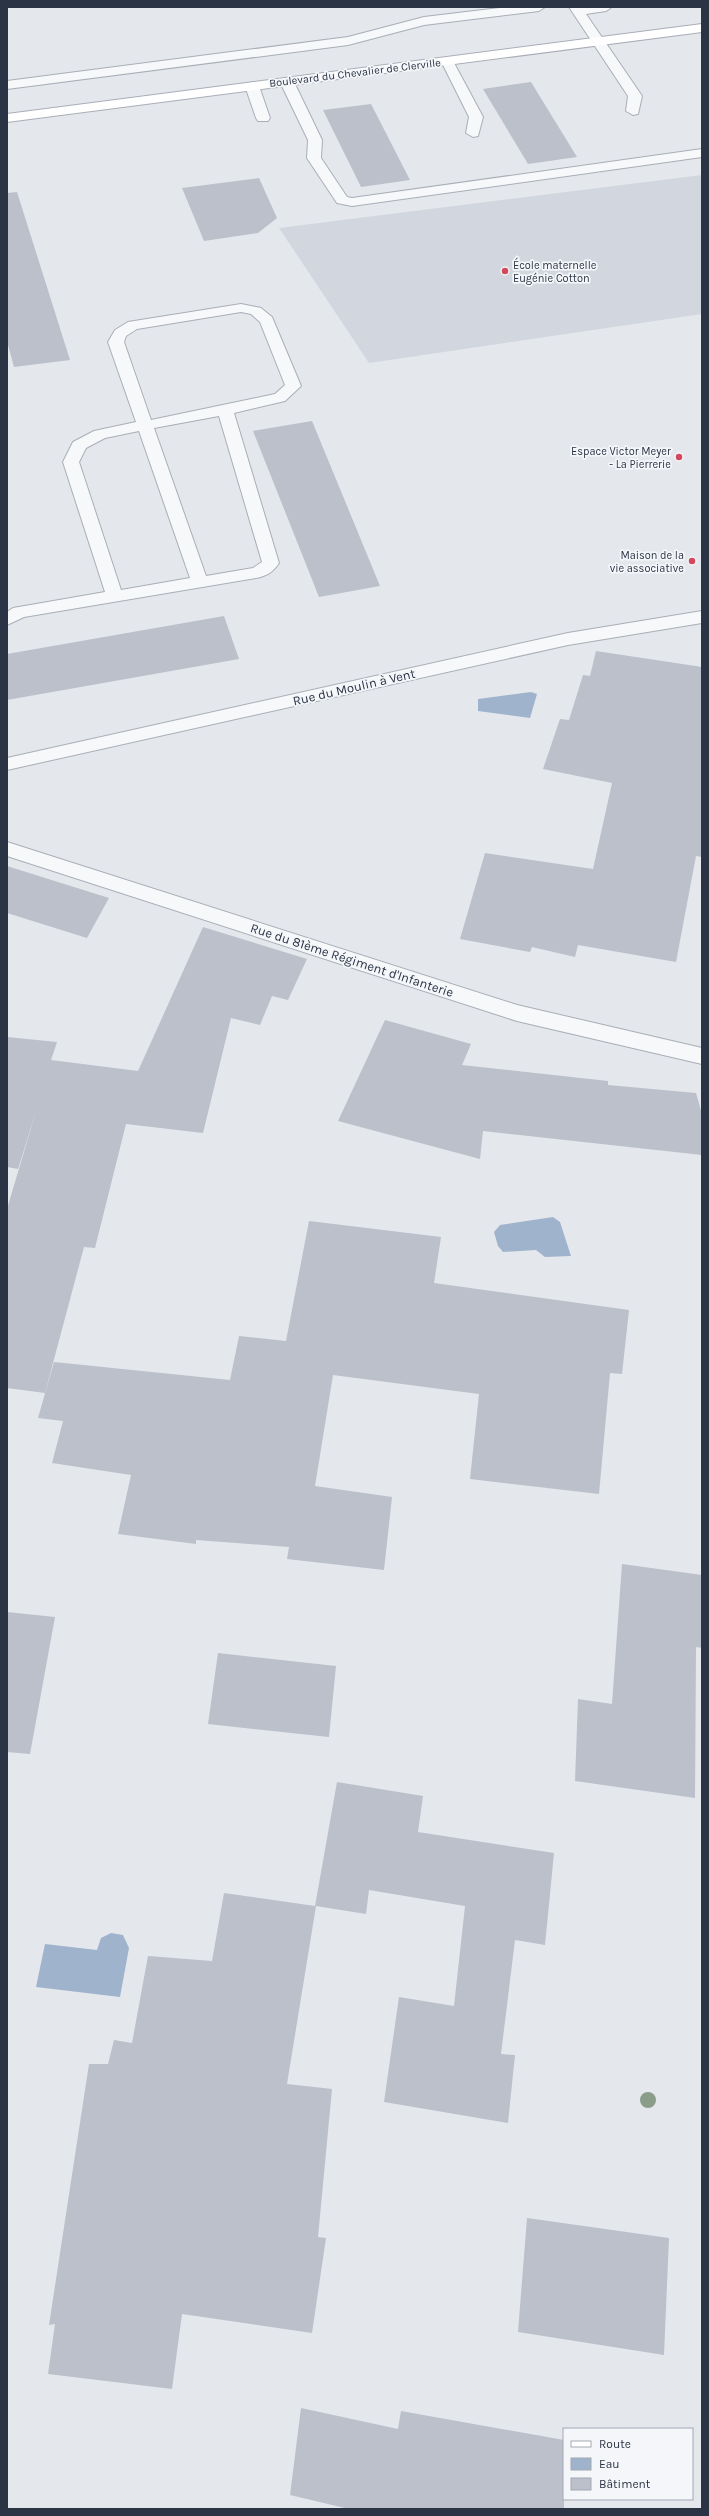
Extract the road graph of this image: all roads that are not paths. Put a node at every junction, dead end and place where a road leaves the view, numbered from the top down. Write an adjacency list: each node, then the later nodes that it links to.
1 (539, 7): 8 (street)
2 (606, 7): 3 (street)
3 (576, 9): 5 (street)
4 (702, 28): 5 (street, Boulevard du Chevalier de Clerville)
5 (598, 41): 6 (street, Boulevard du Chevalier de Clerville); 10 (street)
6 (447, 61): 7 (street, Boulevard du Chevalier de Clerville); 13 (street)
7 (287, 82): 9 (street, Boulevard du Chevalier de Clerville); 14 (street)
8 (7, 85)
9 (252, 86): 11 (street, Boulevard du Chevalier de Clerville); 12 (street)
10 (633, 111)
11 (7, 118)
12 (263, 118)
13 (473, 133)
14 (702, 153)
15 (225, 410): 16 (street); 16 (street); 17 (street)
16 (144, 426): 17 (street); 18 (street)
17 (200, 582): 18 (street)
18 (115, 597): 20 (street)
19 (702, 618): 21 (street, Rue du Moulin à Vent)
20 (7, 619)
21 (7, 764)
22 (7, 848): 23 (street, Rue du 81ème Régiment d'Infanterie)
23 (702, 1056)

